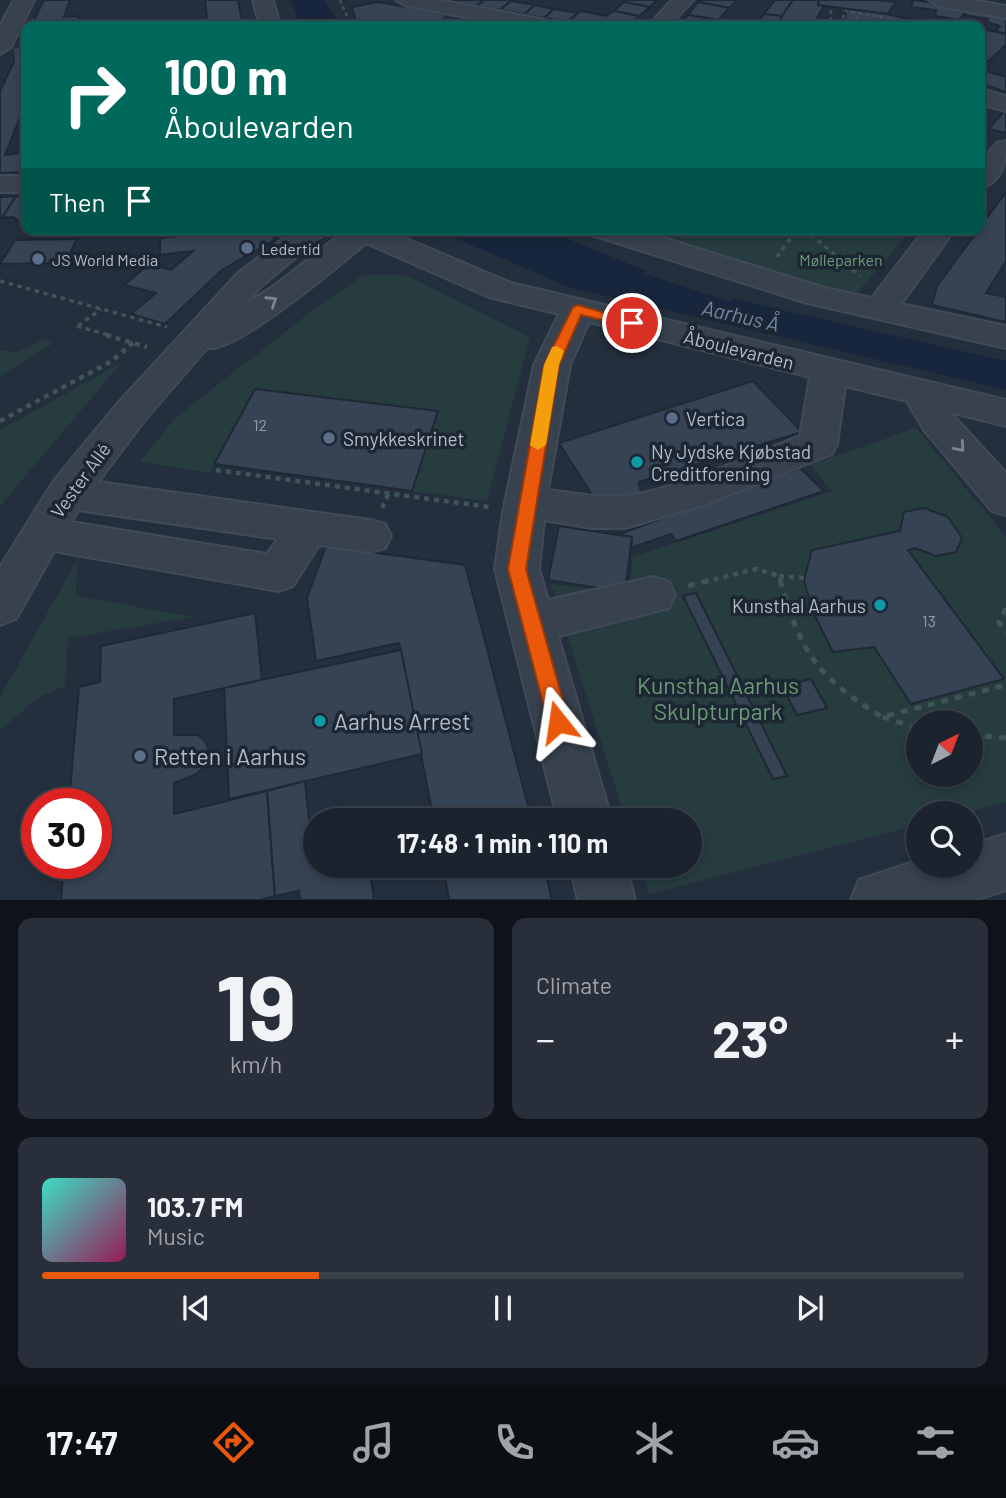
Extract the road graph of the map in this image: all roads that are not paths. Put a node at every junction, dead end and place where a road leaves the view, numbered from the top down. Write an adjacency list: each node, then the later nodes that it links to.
1 (23, 0): 11 (street)
2 (263, 0): 8 (street)
3 (407, 0): 9 (street)
4 (683, 0): 10 (street)
5 (939, 0): 7 (street)
6 (1006, 12): 7 (street)
7 (972, 14)
8 (269, 21)
9 (519, 21)
10 (663, 21)
11 (5, 56)
12 (985, 98): 13 (street)
13 (1006, 104)
14 (985, 143): 15 (street)
15 (1006, 149): 16 (street)
16 (985, 174)
17 (0, 184): 18 (street)
18 (21, 184)
19 (307, 235): 27 (street, Vester Allé)
20 (369, 235): 27 (street, Vester Allé, one-way to 20)
21 (376, 235): 25 (street, Åboulevarden)
22 (621, 235): 24 (street)
23 (934, 235): 24 (street)
24 (874, 297): 26 (street)
25 (578, 310): 28 (street, Åboulevarden); 33 (street)
26 (1006, 337)
27 (170, 349): 31 (street, Vester Allé)
28 (829, 370): 29 (street, Åboulevarden); 33 (street)
29 (920, 392): 30 (street, Åboulevarden); 32 (street, one-way to 32)
30 (1006, 413)
31 (67, 493): 34 (street); 35 (street, Vester Allé)
32 (1006, 500)
33 (525, 507): 39 (street)
34 (309, 527): 35 (street); 36 (street)
35 (44, 532): 38 (street, Vester Allé)
36 (370, 536)
37 (653, 595): 39 (street)
38 (0, 606)
39 (531, 623): 40 (street)
40 (581, 808)
41 (1006, 862): 44 (street)
42 (601, 878): 43 (street)
43 (607, 900)
44 (879, 900)

